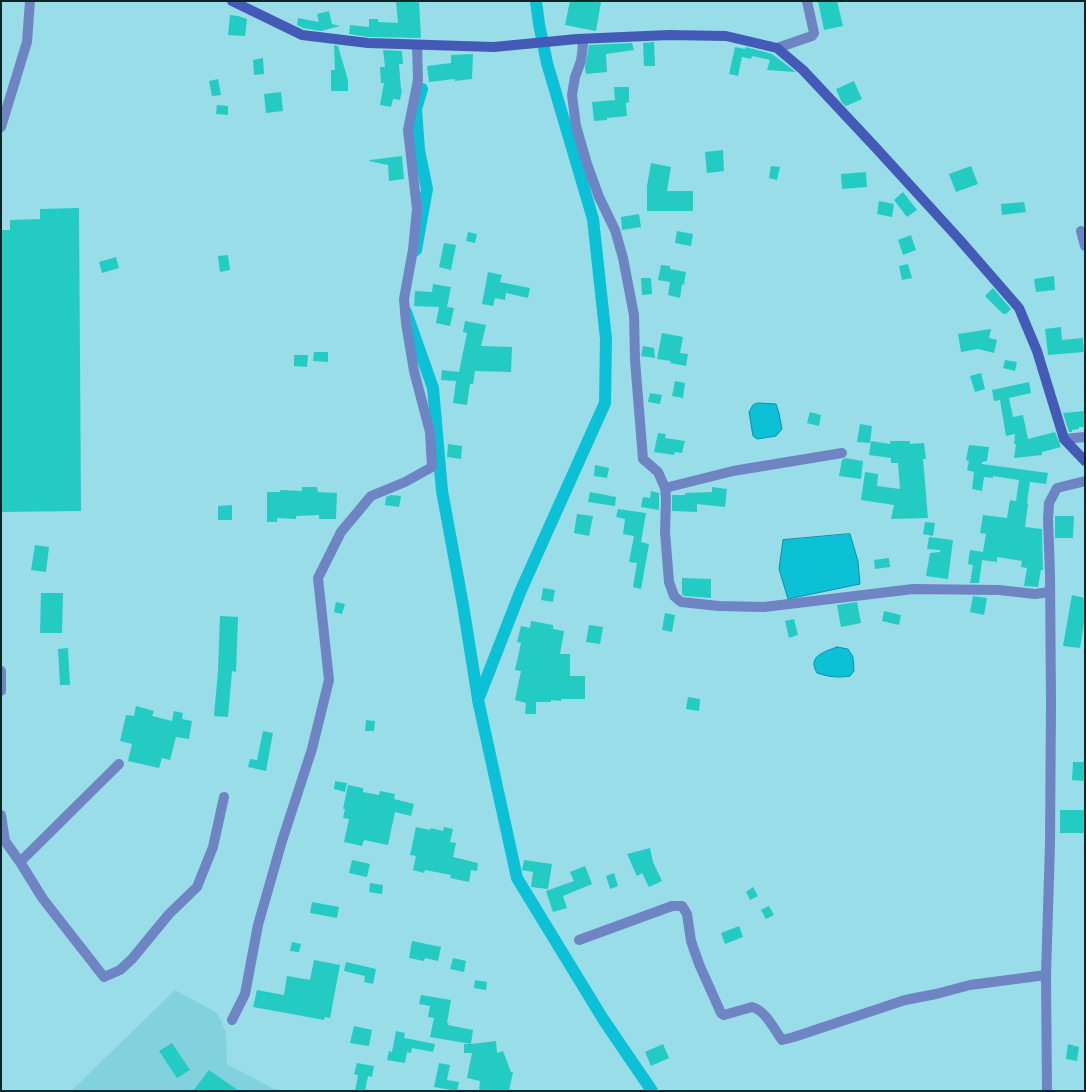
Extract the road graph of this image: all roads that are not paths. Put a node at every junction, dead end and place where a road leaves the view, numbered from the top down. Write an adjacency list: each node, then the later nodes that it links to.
1 (30, 1): 7 (street)
2 (232, 1): 5 (main road)
3 (807, 1): 6 (street)
4 (579, 39): 5 (main road); 6 (main road); 15 (street)
5 (417, 45): 26 (street)
6 (777, 48): 11 (main road)
7 (1, 127)
8 (1081, 231): 9 (street)
9 (1085, 246)
10 (1085, 437): 11 (street)
11 (1064, 439): 13 (main road)
12 (842, 453): 15 (street)
13 (1085, 461)
14 (1085, 481): 16 (street)
15 (665, 488): 16 (street)
16 (1049, 592): 25 (street)
17 (1, 672): 18 (street)
18 (1, 691)
19 (119, 764): 23 (street)
20 (224, 797): 23 (street)
21 (1, 815): 22 (street)
22 (3, 839): 23 (street)
23 (20, 862)
24 (579, 940): 25 (street)
25 (1046, 975): 27 (street)
26 (232, 1020)
27 (1047, 1091)

